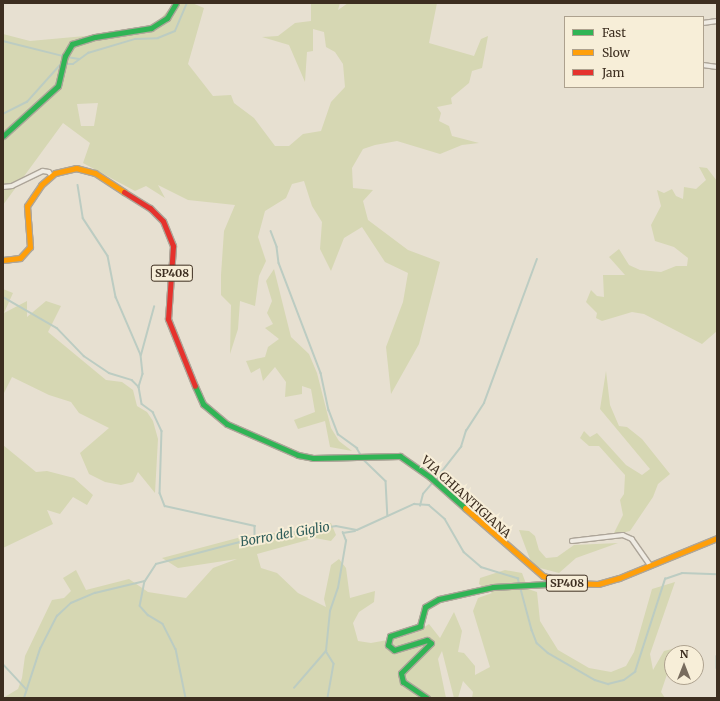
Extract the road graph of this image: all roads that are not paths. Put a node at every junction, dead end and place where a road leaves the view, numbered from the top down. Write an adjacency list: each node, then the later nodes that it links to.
1 (176, 3): 6 (main road)
2 (717, 21): 3 (street)
3 (704, 23)
4 (704, 65): 5 (street)
5 (717, 67)
6 (3, 136)
7 (52, 176): 8 (street); 9 (main road, VIA CHIANTIGIANA / SP408); 13 (main road, VIA CHIANTIGIANA / SP408)
8 (3, 187)
9 (3, 260)
10 (717, 538): 12 (main road, VIA CHIANTIGIANA / SP408)
11 (572, 541): 12 (street)
12 (650, 565): 13 (main road, VIA CHIANTIGIANA / SP408)
13 (569, 583): 14 (main road)
14 (426, 698)

